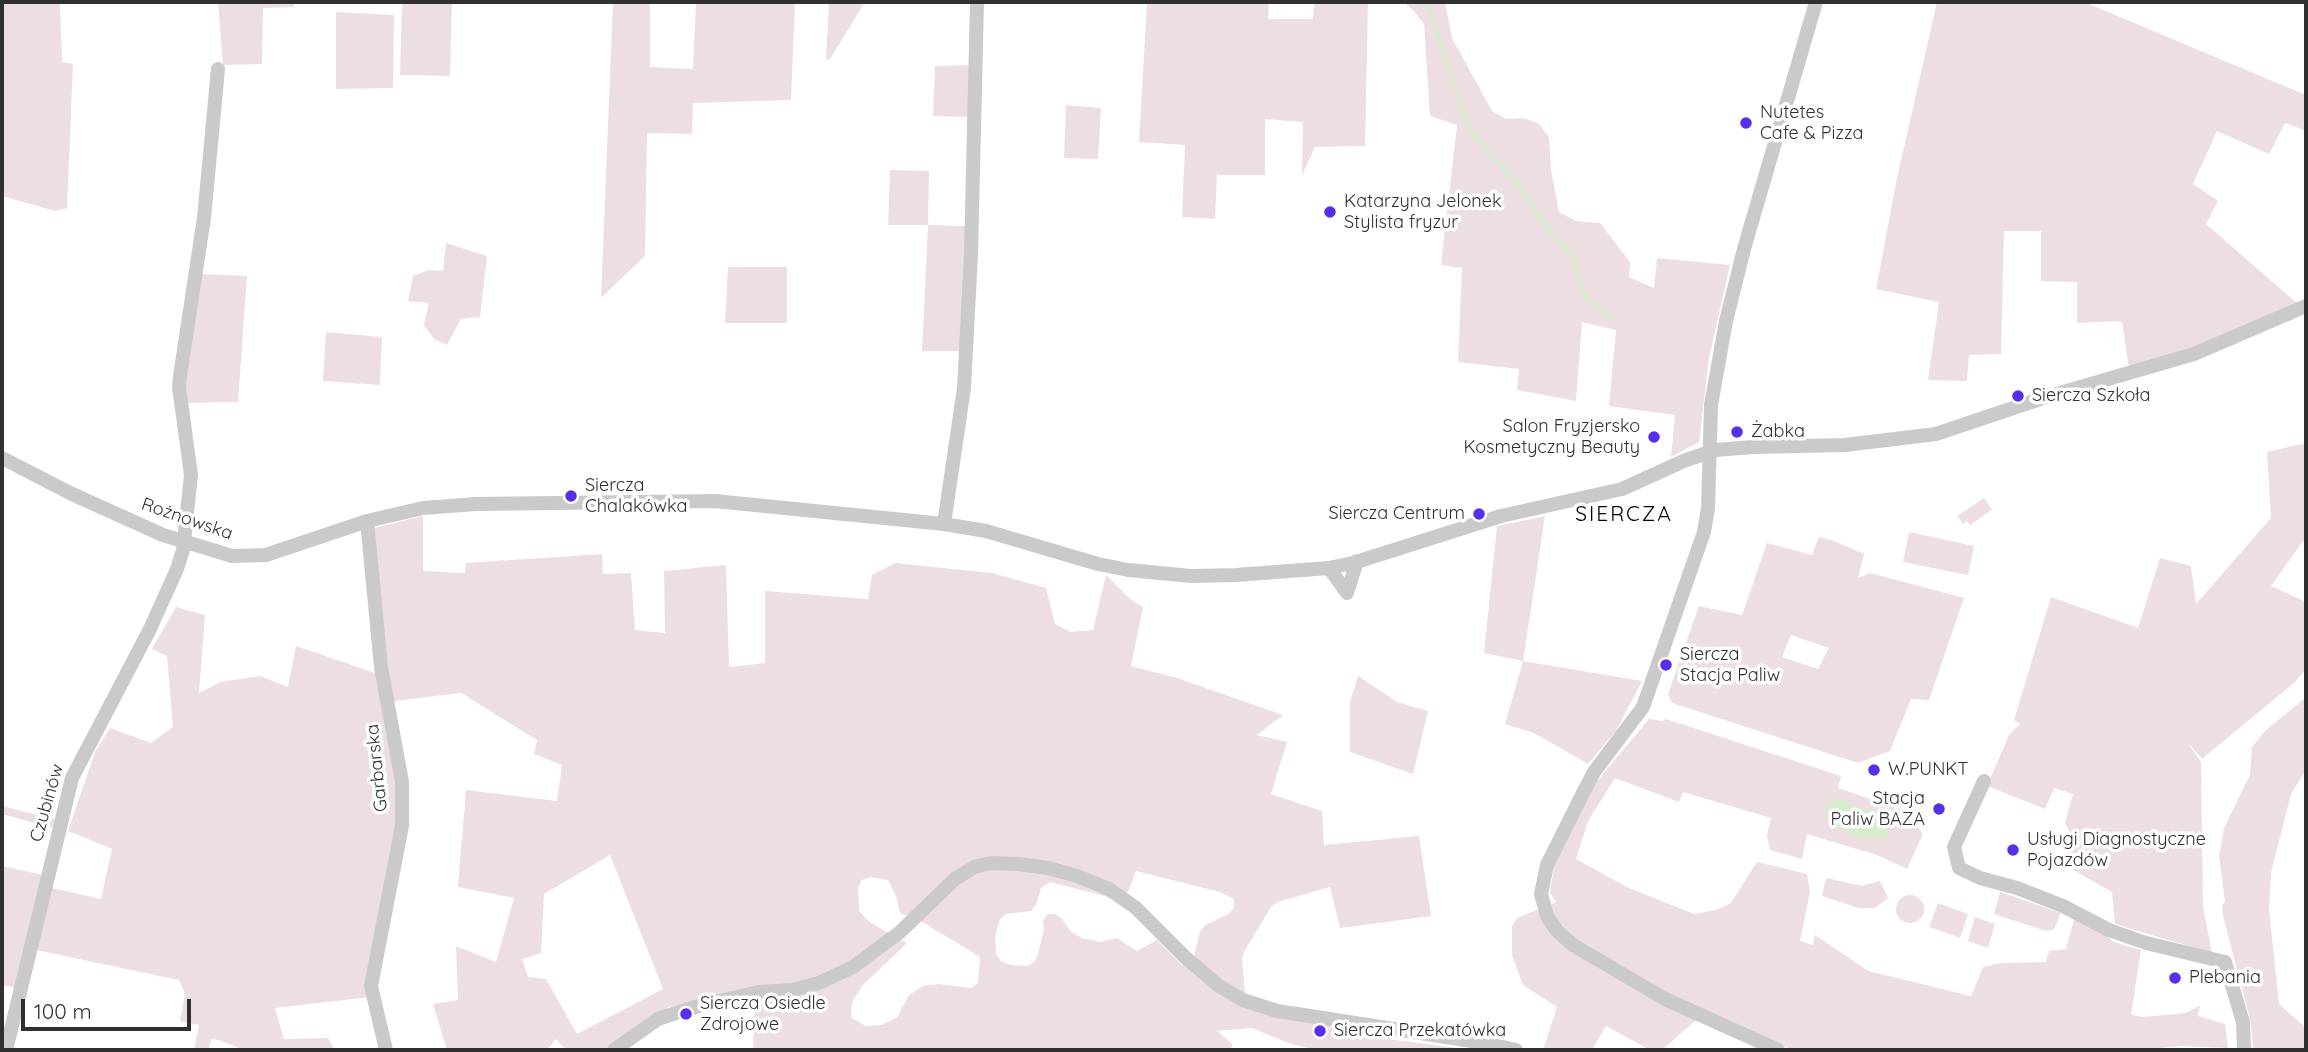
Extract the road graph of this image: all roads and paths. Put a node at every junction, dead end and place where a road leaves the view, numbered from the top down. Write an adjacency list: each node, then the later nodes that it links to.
1 (977, 2): 8 (street)
2 (1816, 2): 5 (street)
3 (218, 69): 9 (street, Czubinów)
4 (2306, 306): 5 (street, Rożnowska)
5 (1709, 452): 10 (street, Rożnowska); 17 (street)
6 (2, 458): 9 (street, Rożnowska)
7 (367, 520): 8 (street, Rożnowska); 9 (street, Rożnowska); 14 (street, Garbarska)
8 (944, 524): 11 (street, Rożnowska)
9 (183, 542): 13 (street, Czubinów)
10 (1357, 561): 11 (street, Rożnowska); 11 (street)
11 (1329, 568)
12 (1984, 781): 18 (street)
13 (6, 1050)
14 (386, 1050)
15 (614, 1050): 16 (street)
16 (1516, 1050)
17 (1778, 1050)
18 (2244, 1050)

